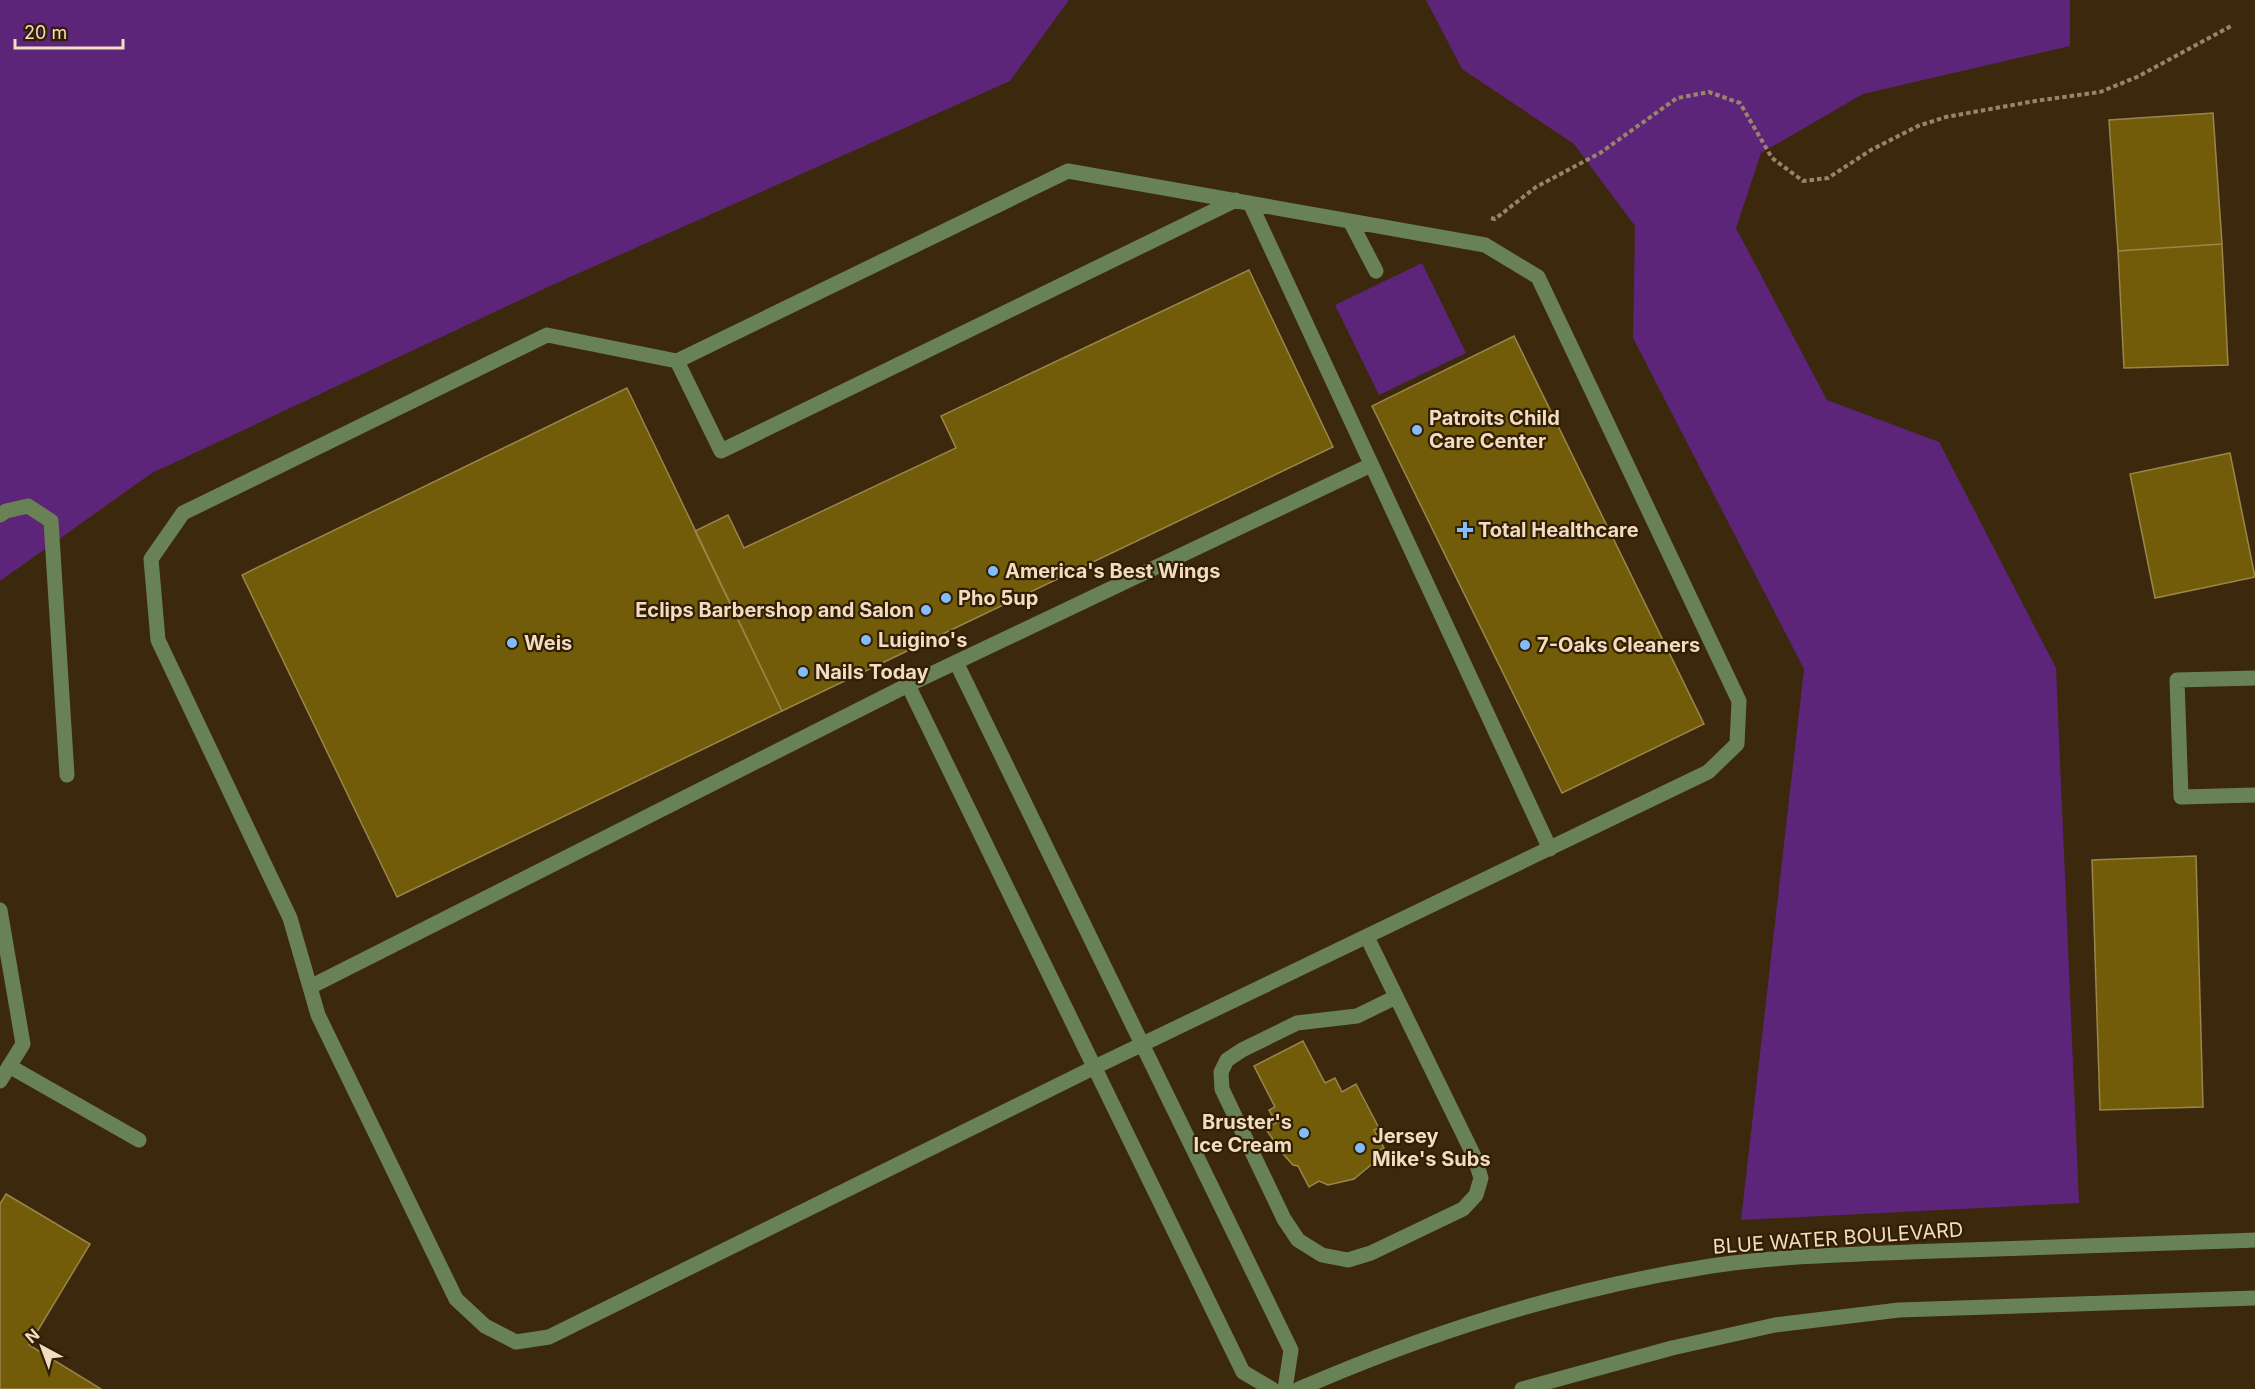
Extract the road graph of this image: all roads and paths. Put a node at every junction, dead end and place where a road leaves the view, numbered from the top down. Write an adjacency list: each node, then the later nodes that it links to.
1 (2233, 25): 3 (path)
2 (1243, 202): 4 (street); 6 (street); 6 (street); 7 (street)
3 (1485, 218)
4 (1350, 221): 5 (street); 14 (street)
5 (1376, 271)
6 (677, 361): 17 (street)
7 (1371, 465): 9 (street); 14 (street)
8 (0, 515): 12 (street)
9 (956, 662): 11 (street); 19 (street)
10 (2255, 678): 13 (street)
11 (908, 685): 17 (street); 21 (street)
12 (67, 775)
13 (2255, 795)
14 (1550, 849): 16 (street)
15 (0, 910): 20 (street)
16 (1367, 937): 18 (street); 19 (street)
17 (310, 987): 21 (street)
18 (1396, 997): 18 (street)
19 (1143, 1045): 21 (street); 27 (street)
20 (9, 1066): 22 (street); 23 (street)
21 (1095, 1067): 26 (street)
22 (0, 1081)
23 (139, 1140)
24 (2255, 1240): 28 (street, BLUE WATER BOULEVARD)
25 (2255, 1298): 29 (street)
26 (1272, 1389)
27 (1285, 1389)
28 (1299, 1389)
29 (1522, 1389)

